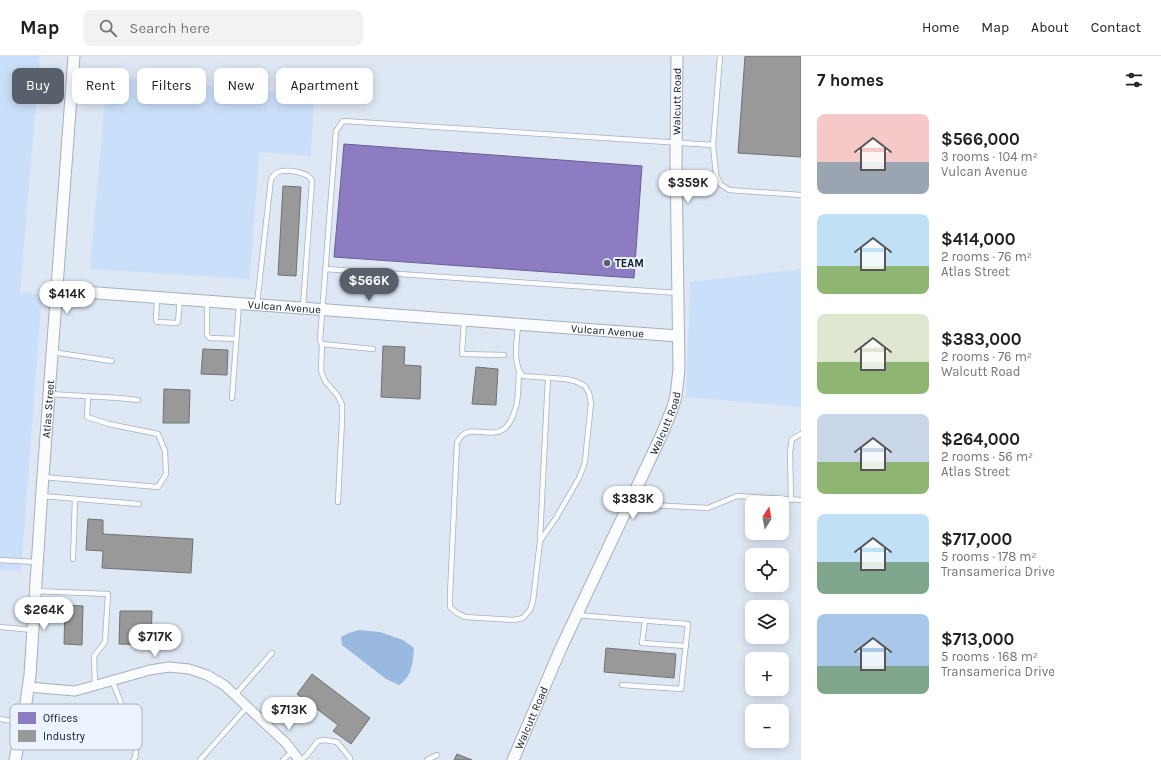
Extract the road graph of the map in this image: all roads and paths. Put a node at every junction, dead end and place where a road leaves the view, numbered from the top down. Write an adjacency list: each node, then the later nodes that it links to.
1 (74, 56): 8 (street, Atlas Street)
2 (677, 56): 4 (street, Walcutt Road)
3 (720, 56): 5 (lane)
4 (676, 143): 5 (lane); 7 (lane); 9 (street, Walcutt Road)
5 (713, 145): 6 (lane)
6 (801, 195)
7 (325, 269): 9 (lane); 16 (lane)
8 (57, 290): 10 (street, Vulcan Avenue); 23 (street, Atlas Street)
9 (678, 293): 19 (street, Walcutt Road)
10 (157, 298): 11 (street, Vulcan Avenue); 11 (lane)
11 (180, 300): 12 (street, Vulcan Avenue)
12 (207, 302): 13 (street, Vulcan Avenue); 20 (lane)
13 (239, 304): 14 (street, Vulcan Avenue); 20 (lane)
14 (257, 306): 15 (street, Vulcan Avenue); 15 (lane)
15 (303, 309): 16 (street, Vulcan Avenue)
16 (322, 310): 17 (street, Vulcan Avenue); 21 (lane)
17 (464, 321): 18 (street, Vulcan Avenue); 24 (lane)
18 (518, 325): 19 (street, Vulcan Avenue); 26 (lane)
19 (678, 336): 40 (street, Walcutt Road)
20 (236, 340): 30 (lane)
21 (322, 344): 22 (lane); 38 (lane)
22 (373, 349)
23 (52, 352): 25 (lane); 28 (street, Atlas Street)
24 (504, 355)
25 (112, 361)
26 (519, 372): 27 (lane); 41 (lane)
27 (548, 378): 41 (lane); 41 (lane)
28 (49, 394): 29 (lane); 33 (street, Atlas Street)
29 (88, 396): 31 (lane); 33 (lane)
30 (232, 398)
31 (138, 400)
32 (801, 434): 36 (lane)
33 (43, 477): 34 (street, Atlas Street)
34 (42, 496): 35 (lane); 44 (street, Atlas Street)
35 (75, 499): 39 (lane); 42 (lane)
36 (791, 500): 37 (lane); 40 (lane)
37 (801, 500)
38 (338, 502)
39 (139, 504)
40 (628, 504): 46 (street, Walcutt Road)
41 (540, 541)
42 (73, 558)
43 (0, 560): 44 (lane)
44 (37, 562): 45 (street, Atlas Street)
45 (36, 591): 49 (street, Atlas Street); 53 (lane)
46 (576, 615): 47 (lane); 73 (street, Walcutt Road)
47 (645, 621): 50 (lane); 50 (lane)
48 (0, 628): 49 (lane)
49 (33, 630): 55 (street, Atlas Street)
50 (686, 646): 54 (lane)
51 (272, 653): 56 (lane)
52 (112, 680): 53 (street); 56 (street); 58 (lane)
53 (95, 685): 55 (street)
54 (622, 685)
55 (28, 687): 57 (street, Atlas Street)
56 (235, 695): 59 (street)
57 (26, 704)
58 (121, 704)
59 (248, 707): 64 (street); 68 (lane)
60 (0, 719): 61 (lane)
61 (10, 721)
62 (17, 750): 66 (street, Atlas Street)
63 (136, 750): 67 (lane)
64 (292, 751): 69 (lane); 70 (street)
65 (437, 755): 72 (lane)
66 (15, 760)
67 (133, 760)
68 (200, 760)
69 (283, 760)
70 (300, 760): 71 (lane)
71 (350, 760)
72 (427, 760)
73 (513, 760)

